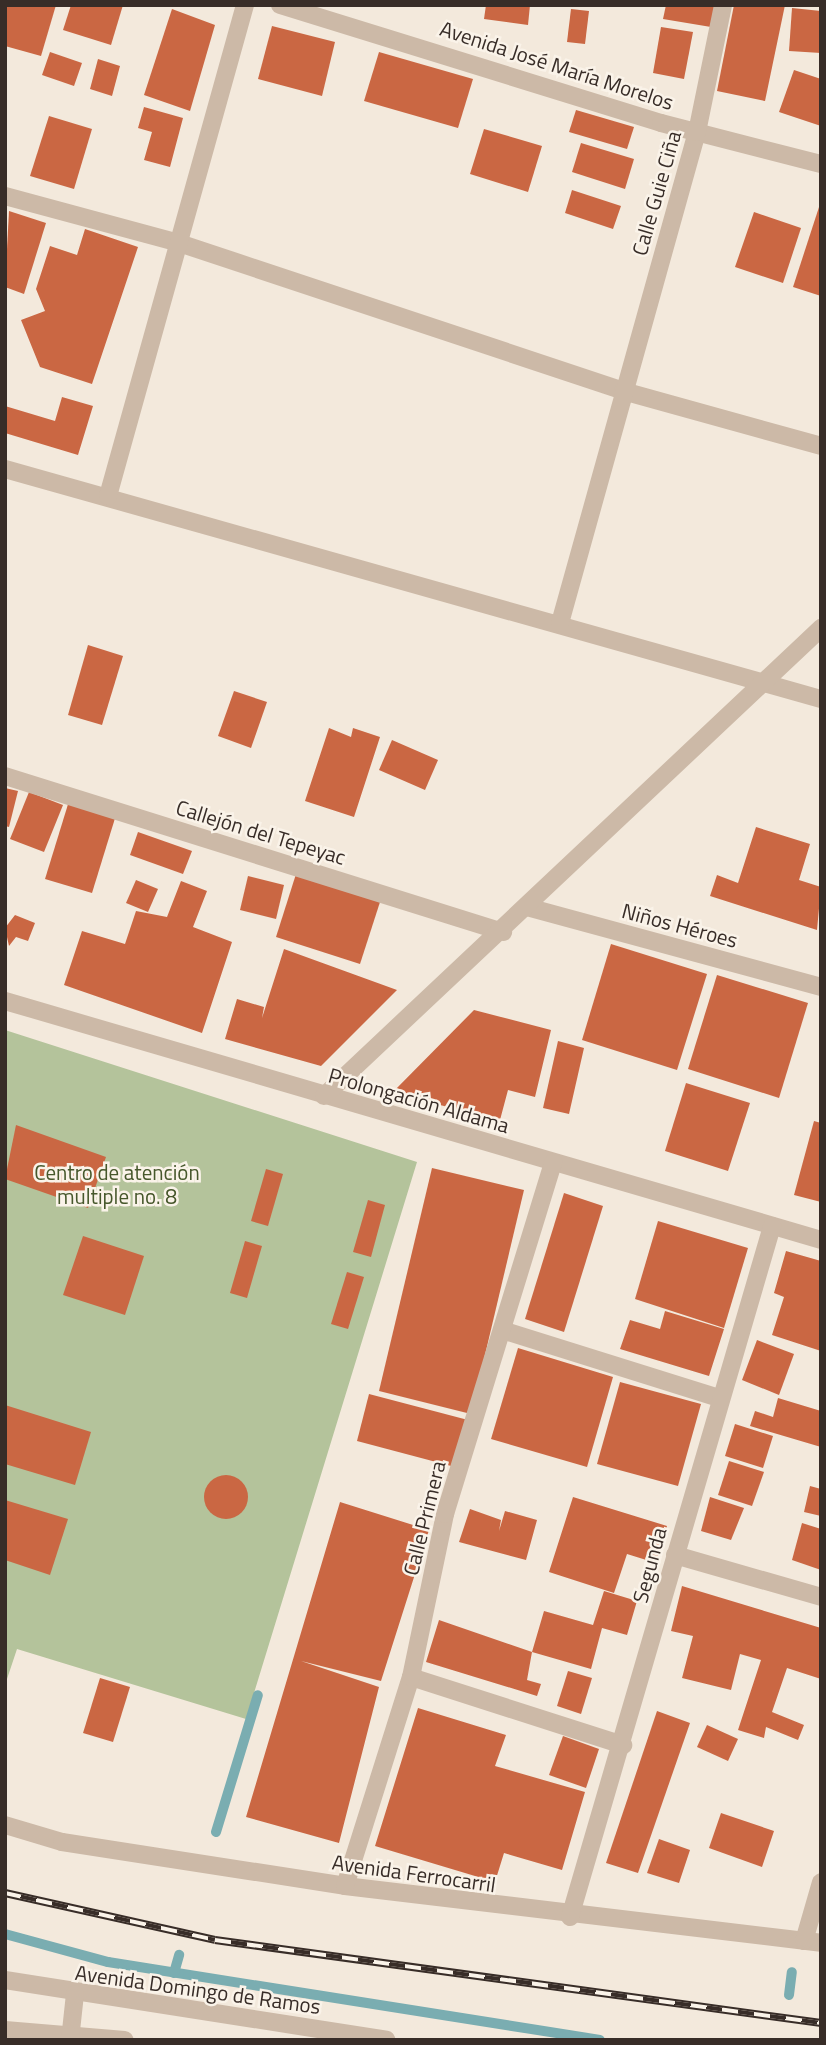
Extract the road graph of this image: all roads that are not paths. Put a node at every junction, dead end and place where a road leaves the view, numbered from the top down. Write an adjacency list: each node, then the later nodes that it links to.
1 (245, 5): 8 (street)
2 (280, 5): 4 (street, Avenida José María Morelos)
3 (723, 5): 5 (street, Calle Guie Ciña)
4 (306, 9): 5 (street, Avenida José María Morelos)
5 (697, 132): 6 (street, Avenida José María Morelos); 9 (street, Calle Guie Ciña)
6 (821, 164)
7 (5, 196): 8 (street)
8 (180, 243): 9 (street); 12 (street)
9 (623, 391): 10 (street); 13 (street, Calle Guie Ciña)
10 (821, 446)
11 (5, 469): 12 (street)
12 (108, 496): 13 (street)
13 (560, 623): 15 (street)
14 (821, 628): 15 (street)
15 (765, 684): 16 (street); 18 (street)
16 (821, 699)
17 (5, 776): 19 (street, Callejón del Tepeyac)
18 (527, 907): 19 (street); 20 (street, Niños Héroes)
19 (503, 932): 22 (street)
20 (821, 987)
21 (5, 1001): 22 (street, Prolongación Aldama)
22 (324, 1096): 23 (street, Prolongación Aldama)
23 (553, 1162): 24 (street, Prolongación Aldama); 26 (street, Calle Primera)
24 (772, 1226): 25 (street, Prolongación Aldama); 27 (street, Segunda)
25 (821, 1240)
26 (502, 1330): 27 (street); 30 (street, Calle Primera)
27 (719, 1398): 28 (street, Segunda)
28 (675, 1555): 29 (street); 31 (street, Segunda)
29 (821, 1597)
30 (411, 1677): 31 (street); 34 (street, Calle Primera)
31 (623, 1745): 35 (street, Segunda)
32 (5, 1825): 34 (street, Avenida Ferrocarril)
33 (821, 1882): 36 (street)
34 (345, 1886): 35 (street, Avenida Ferrocarril)
35 (570, 1917): 36 (street, Avenida Ferrocarril)
36 (812, 1942)
37 (5, 1980): 38 (street, Avenida Domingo de Ramos)
38 (75, 1994): 40 (street); 42 (street, Avenida Domingo de Ramos)
39 (5, 2030): 40 (street)
40 (71, 2036): 41 (street)
41 (125, 2040)
42 (386, 2040)

